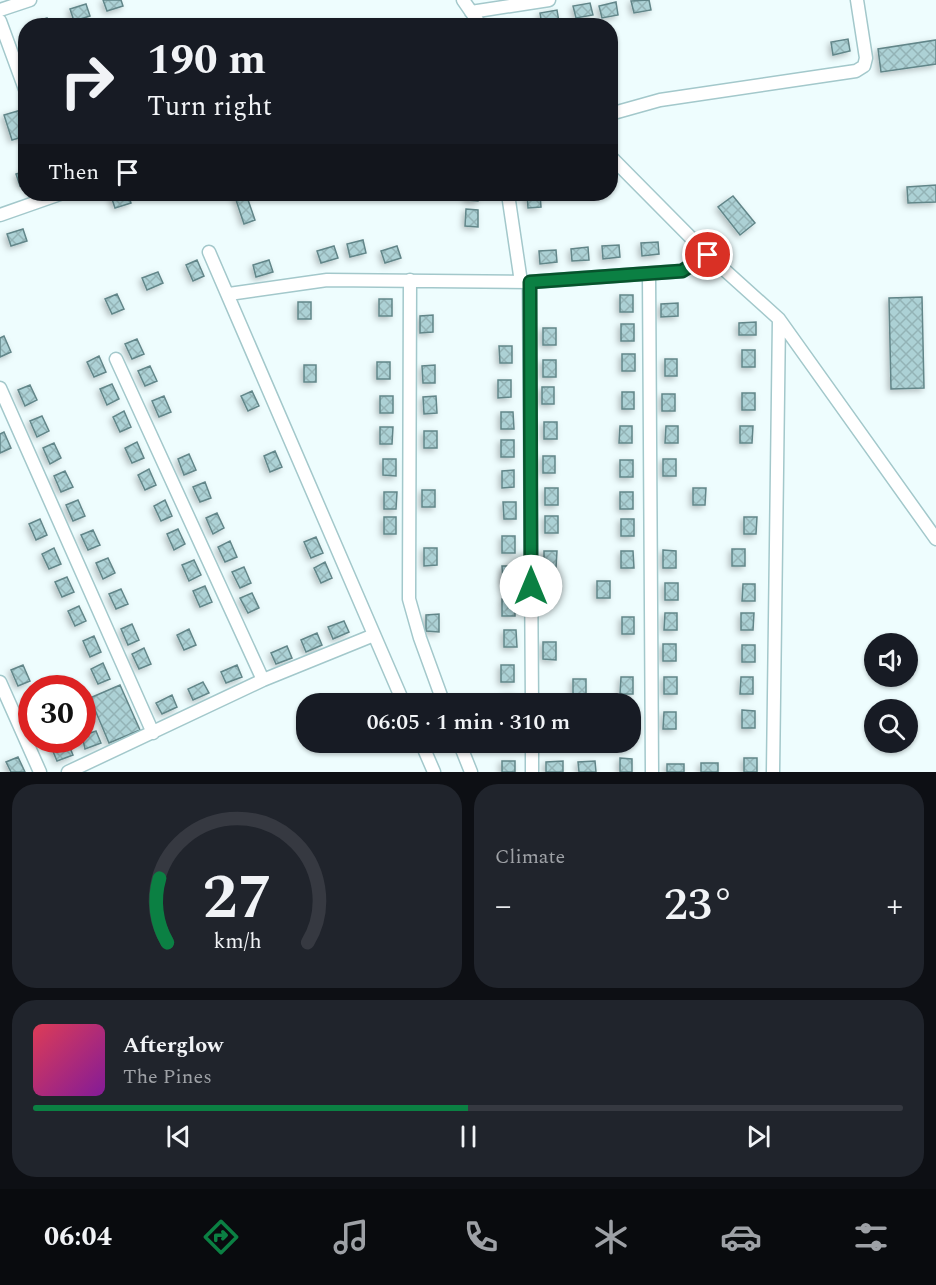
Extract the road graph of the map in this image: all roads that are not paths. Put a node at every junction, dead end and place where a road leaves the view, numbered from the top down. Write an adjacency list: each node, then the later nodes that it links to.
1 (30, 0): 5 (street)
2 (463, 0): 6 (street)
3 (549, 0): 6 (street)
4 (857, 0): 10 (street)
5 (0, 10)
6 (471, 12): 7 (street)
7 (475, 18)
8 (0, 21): 9 (street)
9 (18, 70)
10 (618, 112)
11 (618, 164): 16 (street)
12 (40, 201): 14 (street)
13 (509, 201): 19 (street)
14 (0, 215)
15 (209, 252): 20 (street)
16 (708, 255): 17 (street); 21 (street)
17 (649, 274): 19 (street); 40 (street)
18 (410, 280): 19 (street); 20 (street); 29 (street)
19 (525, 282): 30 (street)
20 (229, 294): 25 (street)
21 (779, 319): 24 (street); 41 (street)
22 (116, 359): 26 (street)
23 (0, 388): 31 (street)
24 (936, 539)
25 (374, 635): 26 (street); 28 (street)
26 (263, 680): 31 (street)
27 (0, 682): 35 (street)
28 (399, 693)
29 (440, 693)
30 (532, 693)
31 (153, 733): 36 (street)
32 (426, 753): 37 (street)
33 (463, 753): 38 (street)
34 (532, 753): 39 (street)
35 (40, 772)
36 (68, 772)
37 (434, 772)
38 (471, 772)
39 (532, 772)
40 (652, 772)
41 (773, 772)

